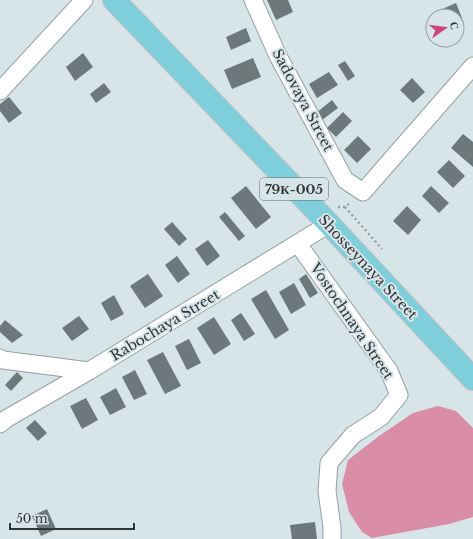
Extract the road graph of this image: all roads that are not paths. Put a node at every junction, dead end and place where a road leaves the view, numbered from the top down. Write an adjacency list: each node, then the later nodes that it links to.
1 (114, 0): 6 (main road, Shosseynaya Street / 79К-005)
2 (254, 0): 4 (street, Sadovaya Street)
3 (83, 1): 5 (street)
4 (473, 66)
5 (0, 91)
6 (321, 217): 7 (street, Rabochaya Street); 10 (main road, Shosseynaya Street / 79К-005)
7 (298, 244): 9 (street, Rabochaya Street); 12 (street, Vostochnaya Street)
8 (0, 358): 9 (street)
9 (89, 371): 11 (street, Rabochaya Street)
10 (473, 379)
11 (0, 424)
12 (332, 539)

